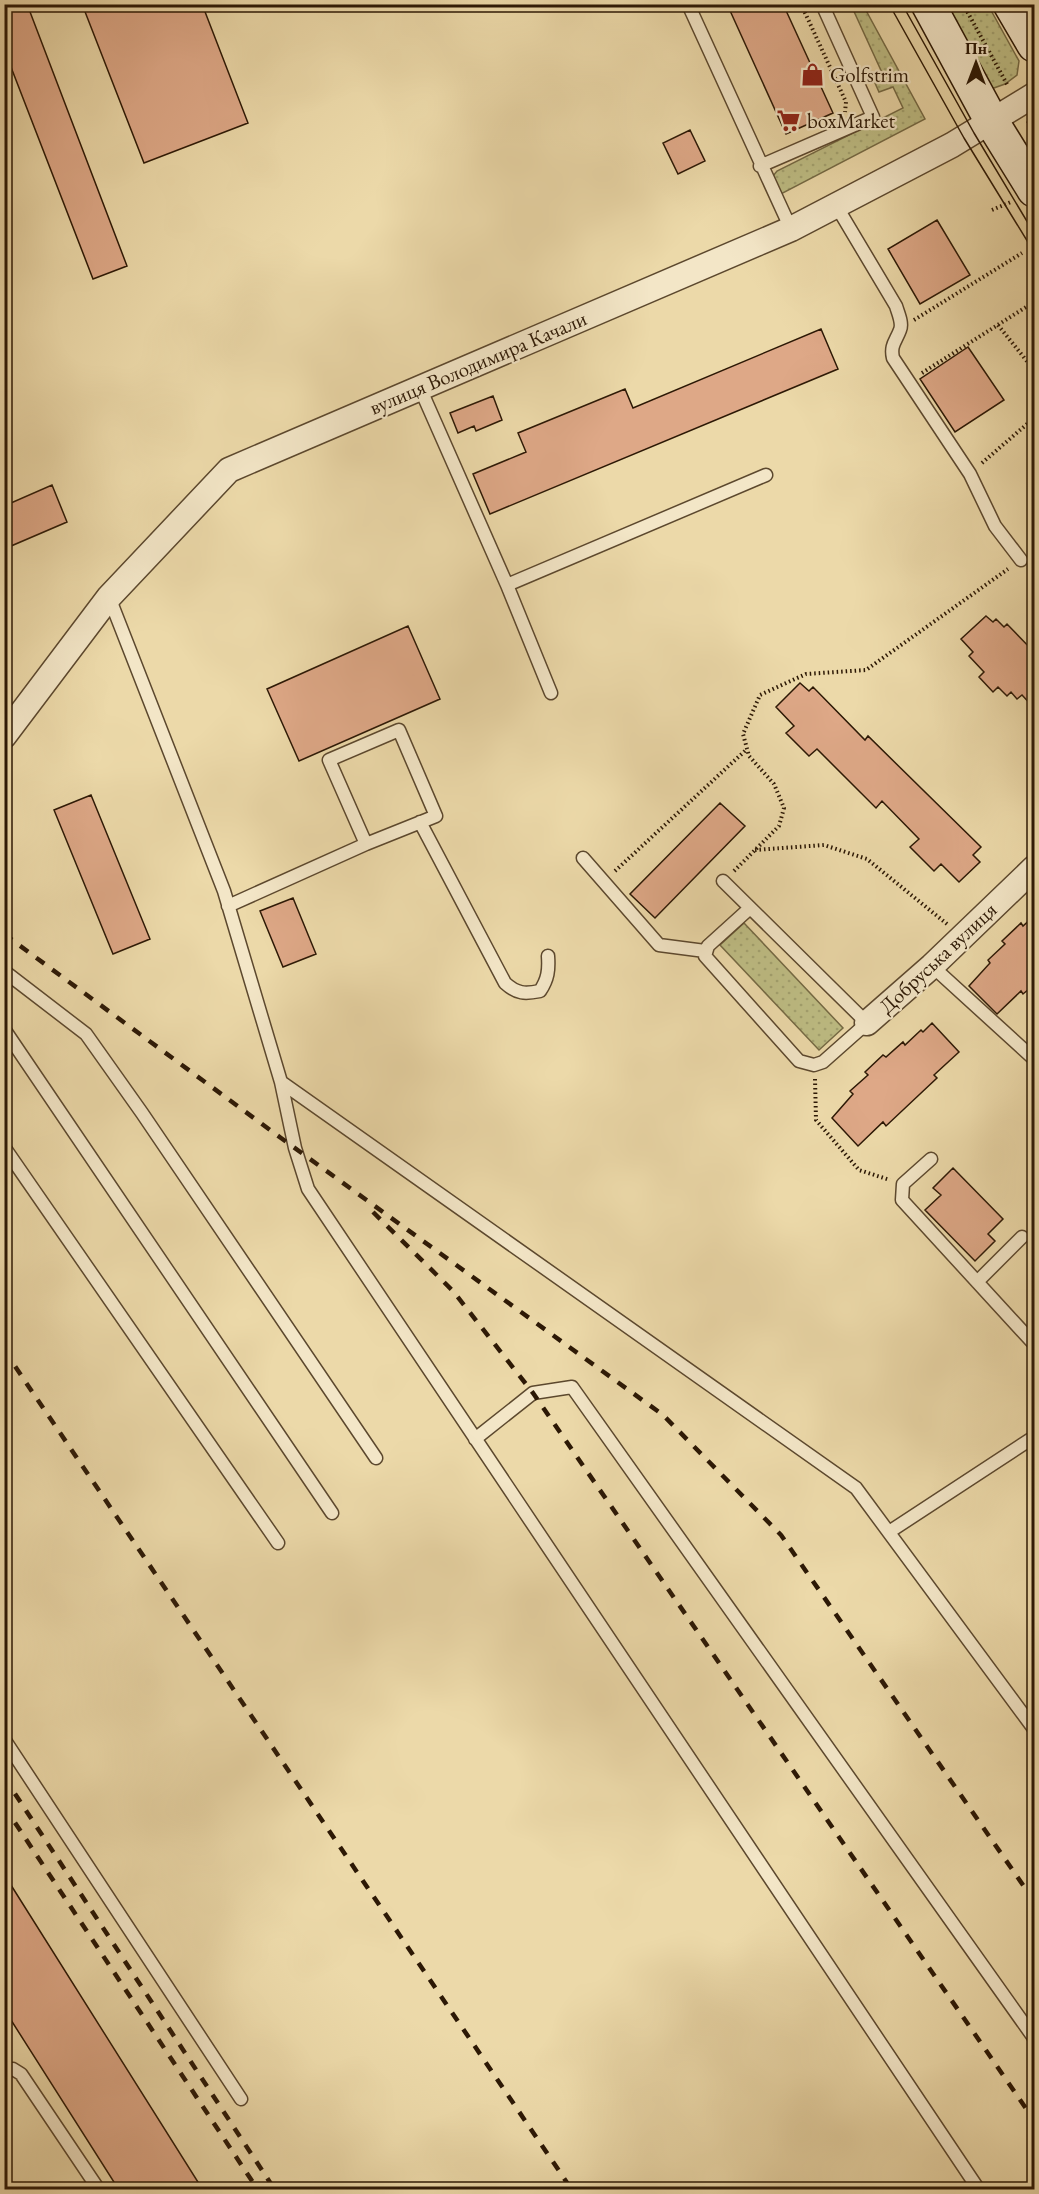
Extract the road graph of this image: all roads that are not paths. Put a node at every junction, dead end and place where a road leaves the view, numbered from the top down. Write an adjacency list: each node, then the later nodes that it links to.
1 (688, 4): 7 (lane)
2 (822, 4): 7 (lane)
3 (928, 4): 6 (main road)
4 (1010, 4): 5 (main road)
5 (1032, 37)
6 (1015, 107): 8 (main road); 9 (street, вулиця Володимира Качали)
7 (760, 166): 10 (lane)
8 (1024, 195)
9 (837, 207): 10 (street, вулиця Володимира Качали); 13 (lane)
10 (791, 230): 11 (street, вулиця Володимира Качали)
11 (420, 388): 14 (lane); 15 (street, вулиця Володимира Качали)
12 (766, 475): 14 (lane)
13 (1021, 560)
14 (507, 585): 16 (lane)
15 (109, 597): 17 (street, вулиця Володимира Качали); 23 (lane)
16 (551, 693)
17 (4, 736)
18 (420, 822): 19 (lane); 19 (lane); 26 (lane)
19 (366, 844): 23 (lane)
20 (583, 858): 25 (lane)
21 (1035, 868): 27 (street, Добруська вулиця)
22 (723, 881): 24 (lane)
23 (228, 906): 32 (lane)
24 (750, 908): 25 (lane); 29 (lane)
25 (705, 951): 29 (lane)
26 (548, 956)
27 (932, 966): 29 (street, Добруська вулиця); 31 (lane)
28 (4, 971): 40 (lane)
29 (867, 1023)
30 (4, 1029): 41 (lane)
31 (1035, 1059)
32 (280, 1082): 39 (lane); 42 (lane)
33 (4, 1147): 43 (lane)
34 (931, 1159): 36 (lane)
35 (1022, 1237): 36 (lane)
36 (977, 1282): 37 (lane)
37 (1035, 1344)
38 (1035, 1437): 42 (lane)
39 (475, 1439): 46 (lane); 50 (lane)
40 (376, 1458)
41 (332, 1513)
42 (889, 1532): 44 (lane)
43 (278, 1544)
44 (1035, 1729)
45 (4, 1739): 48 (lane)
46 (1035, 2038)
47 (4, 2070): 49 (lane)
48 (241, 2099)
49 (99, 2190)
50 (979, 2190)

